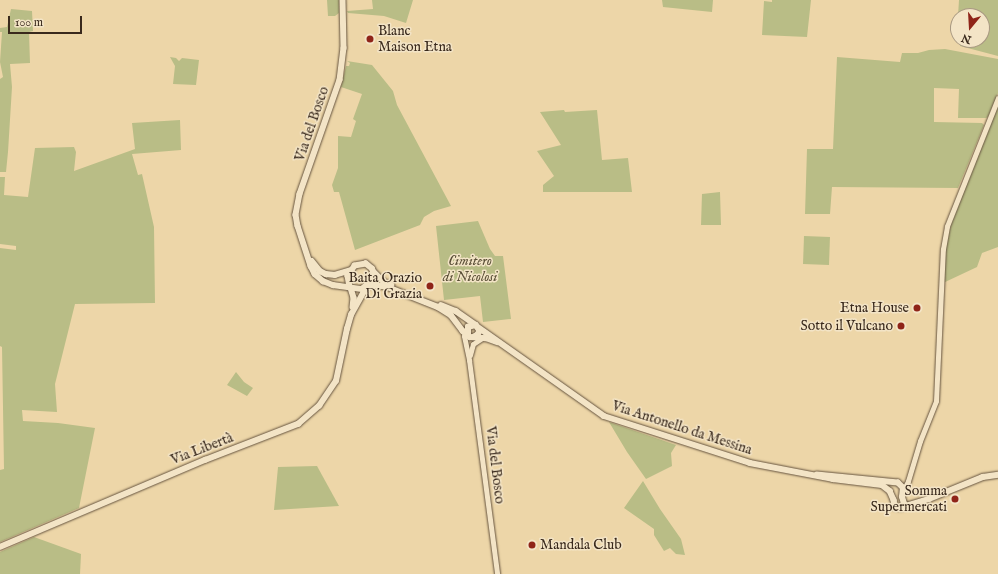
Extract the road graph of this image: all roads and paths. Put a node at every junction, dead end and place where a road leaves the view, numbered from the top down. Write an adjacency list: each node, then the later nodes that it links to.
1 (342, 0): 3 (main road, Via del Bosco)
2 (998, 98): 14 (street)
3 (307, 252): 4 (main road); 7 (main road)
4 (351, 270): 5 (main road); 7 (main road)
5 (373, 272): 6 (main road); 9 (main road)
6 (367, 287): 7 (main road); 8 (main road); 10 (main road)
7 (350, 288): 8 (main road)
8 (351, 315): 21 (main road, Via Libertà)
9 (477, 326): 10 (main road); 11 (main road); 12 (main road)
10 (465, 333): 11 (main road); 13 (street, Via del Bosco)
11 (477, 338): 12 (main road); 13 (street)
12 (510, 350): 15 (main road, Via Antonello da Messina)
13 (469, 360): 22 (street, Via del Bosco)
14 (910, 472): 17 (street); 19 (street)
15 (817, 475): 17 (main road); 18 (main road)
16 (998, 475): 20 (main road)
17 (897, 483): 18 (main road); 19 (main road)
18 (890, 491): 20 (main road)
19 (903, 491): 20 (main road)
20 (904, 504)
21 (0, 548)
22 (497, 574)

